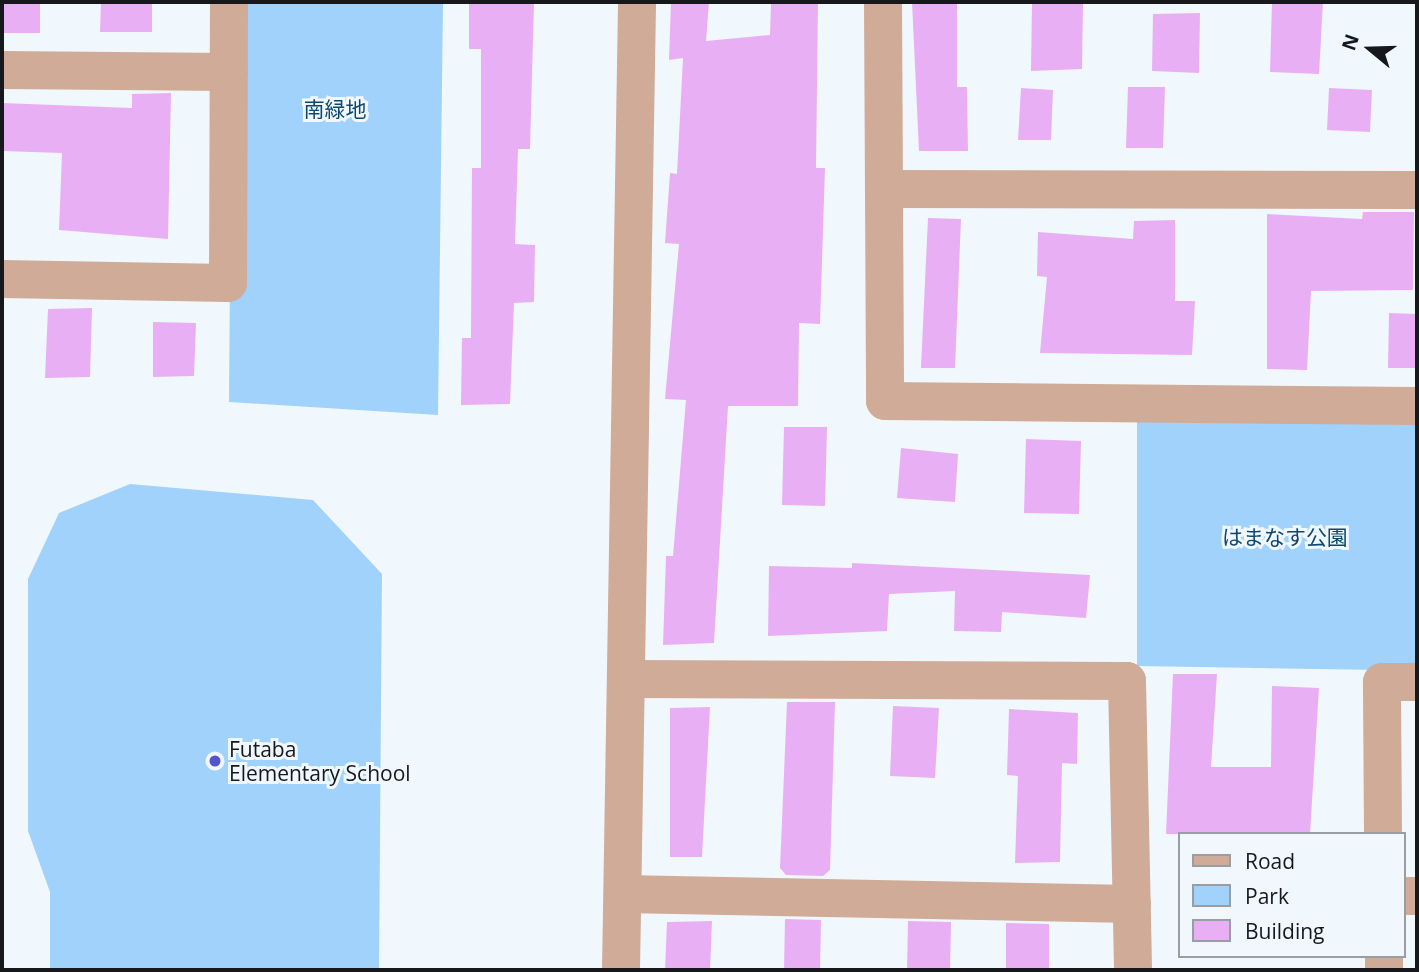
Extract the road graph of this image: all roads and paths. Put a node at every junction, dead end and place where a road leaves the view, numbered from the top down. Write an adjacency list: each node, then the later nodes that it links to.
1 (229, 2): 5 (street)
2 (637, 2): 10 (street)
3 (883, 2): 6 (street)
4 (2, 70): 5 (street)
5 (229, 72): 8 (street)
6 (884, 189): 7 (street); 9 (street)
7 (1417, 190)
8 (2, 279)
9 (1417, 406)
10 (626, 679): 13 (street); 14 (street)
11 (1417, 682): 12 (street)
12 (1383, 832)
13 (622, 894): 14 (street); 15 (street)
14 (1132, 904): 16 (street)
15 (621, 970)
16 (1133, 970)

